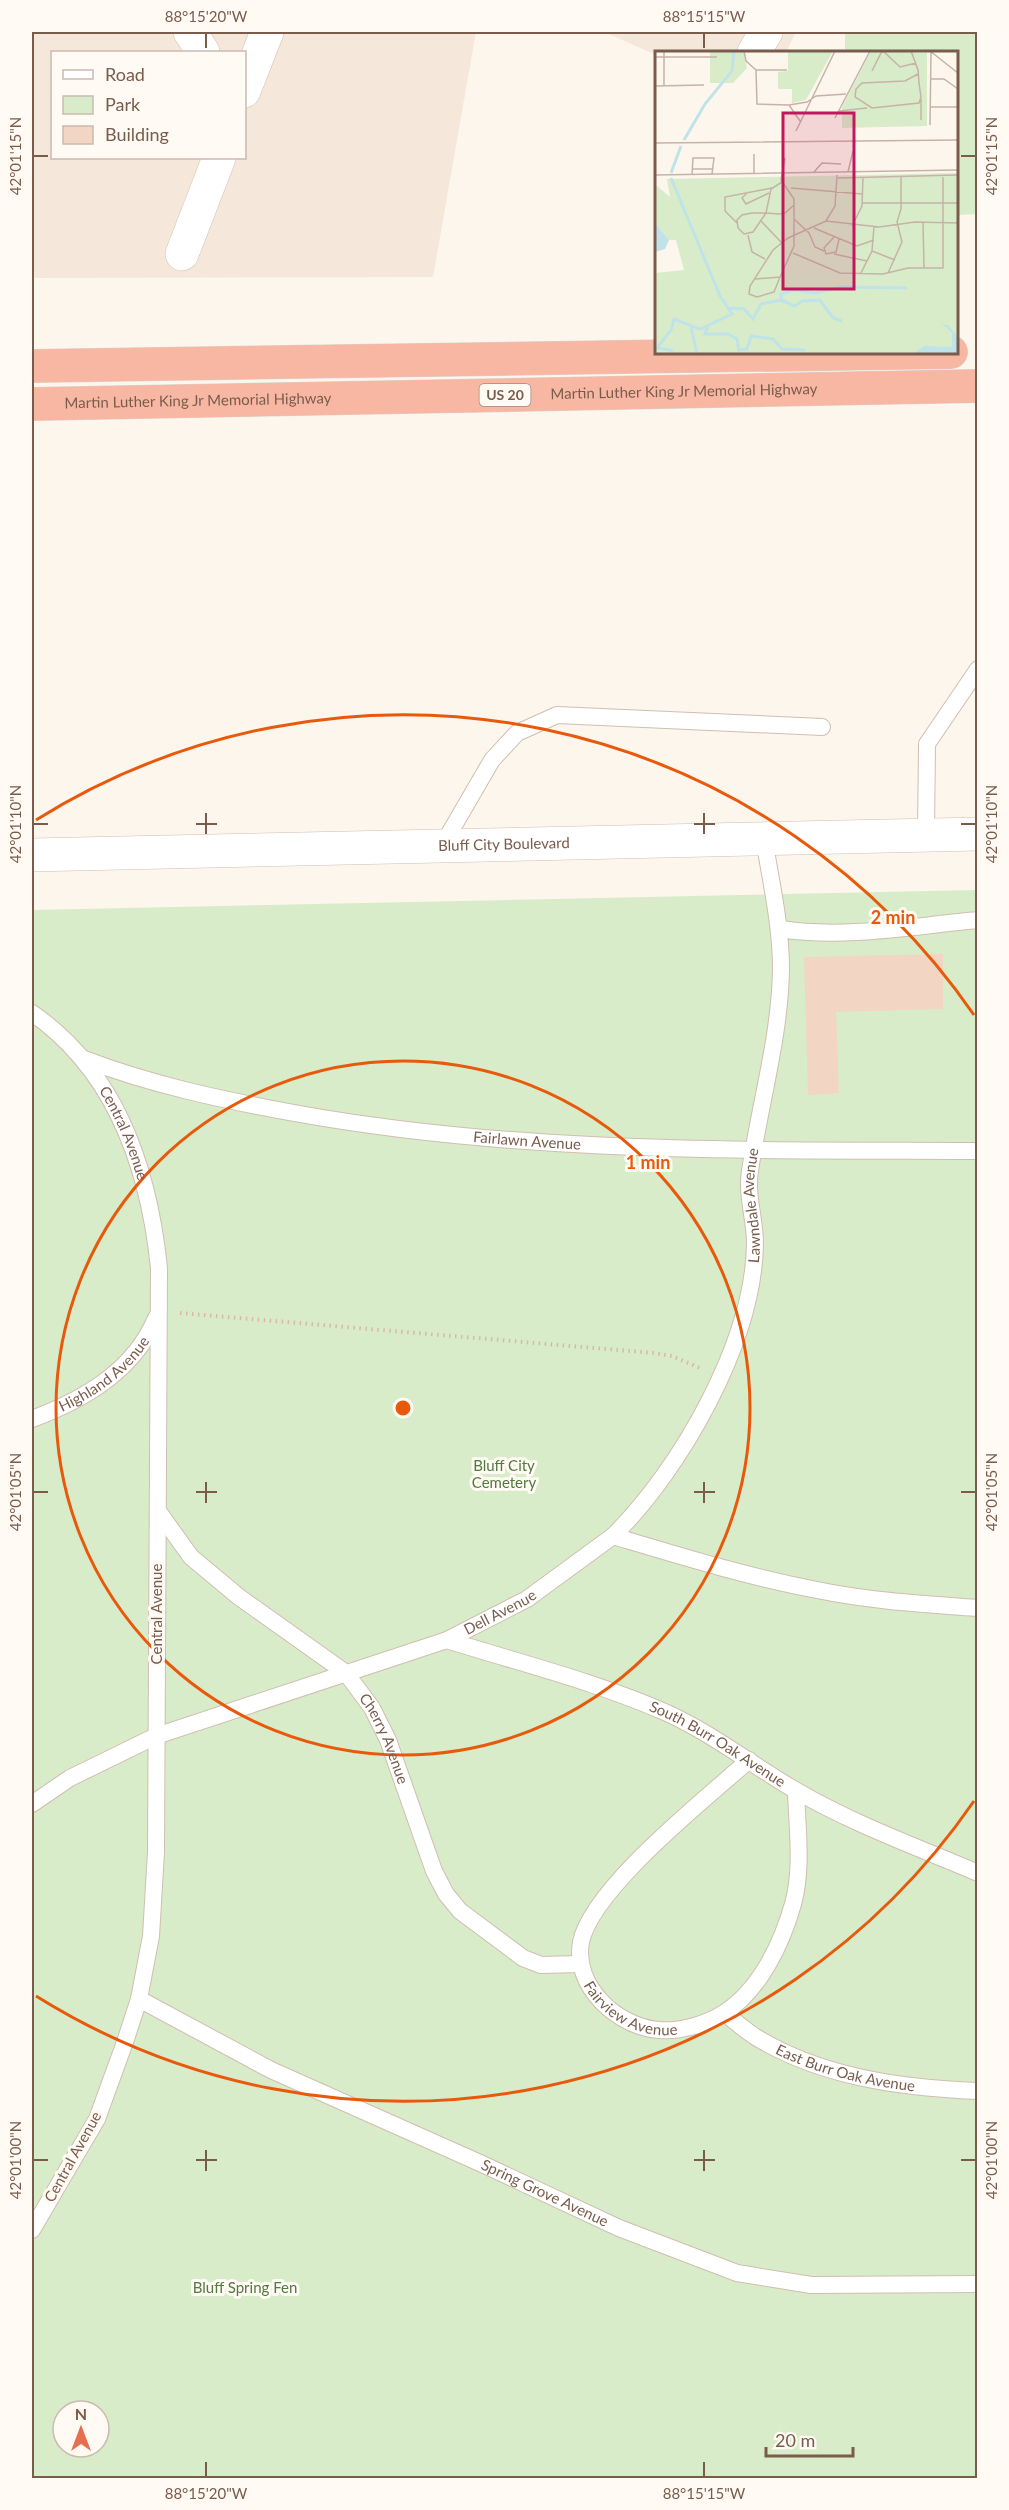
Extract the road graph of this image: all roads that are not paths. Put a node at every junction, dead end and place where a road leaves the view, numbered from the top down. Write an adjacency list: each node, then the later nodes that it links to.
1 (190, 32): 4 (street)
2 (267, 32): 6 (street)
3 (766, 32): 5 (street)
4 (203, 51)
5 (755, 51)
6 (246, 87)
7 (219, 159): 8 (street)
8 (182, 254)
9 (958, 352): 10 (highway)
10 (978, 352)
11 (820, 354): 12 (highway)
12 (32, 366)
13 (978, 386): 14 (highway, Martin Luther King Jr Memorial Highway / US 20)
14 (32, 404)
15 (978, 669): 18 (lane)
16 (822, 728): 20 (lane)
17 (978, 834): 18 (street, Bluff City Boulevard)
18 (926, 835): 19 (street, Bluff City Boulevard)
19 (764, 839): 20 (street, Bluff City Boulevard); 23 (lane, Lawndale Avenue)
20 (442, 846): 21 (street, Bluff City Boulevard)
21 (32, 855)
22 (978, 920): 23 (lane)
23 (780, 929): 26 (lane, Lawndale Avenue)
24 (32, 1012): 25 (lane, Central Avenue)
25 (84, 1059): 26 (lane, Fairlawn Avenue); 28 (lane, Central Avenue)
26 (753, 1150): 27 (lane, Fairlawn Avenue); 31 (lane, Lawndale Avenue)
27 (978, 1151)
28 (159, 1311): 29 (lane, Highland Avenue); 30 (lane, Central Avenue)
29 (32, 1419)
30 (158, 1511): 34 (lane, Cherry Avenue); 35 (lane, Central Avenue)
31 (613, 1536): 32 (lane); 33 (lane, Dell Avenue)
32 (978, 1608)
33 (447, 1640): 34 (lane, Dell Avenue); 36 (lane, South Burr Oak Avenue)
34 (346, 1673): 35 (lane, Dell Avenue); 40 (lane, Cherry Avenue)
35 (156, 1736): 38 (lane, Dell Avenue); 41 (lane, Central Avenue)
36 (749, 1760): 37 (lane, South Burr Oak Avenue); 40 (lane, Fairview Avenue)
37 (796, 1791): 39 (lane, South Burr Oak Avenue); 42 (lane, Fairview Avenue)
38 (32, 1804)
39 (978, 1873)
40 (580, 1964): 42 (lane, Fairview Avenue)
41 (139, 2000): 44 (lane, Central Avenue); 45 (lane, Spring Grove Avenue)
42 (725, 2013): 43 (lane, East Burr Oak Avenue)
43 (978, 2091)
44 (32, 2230)
45 (978, 2284)

